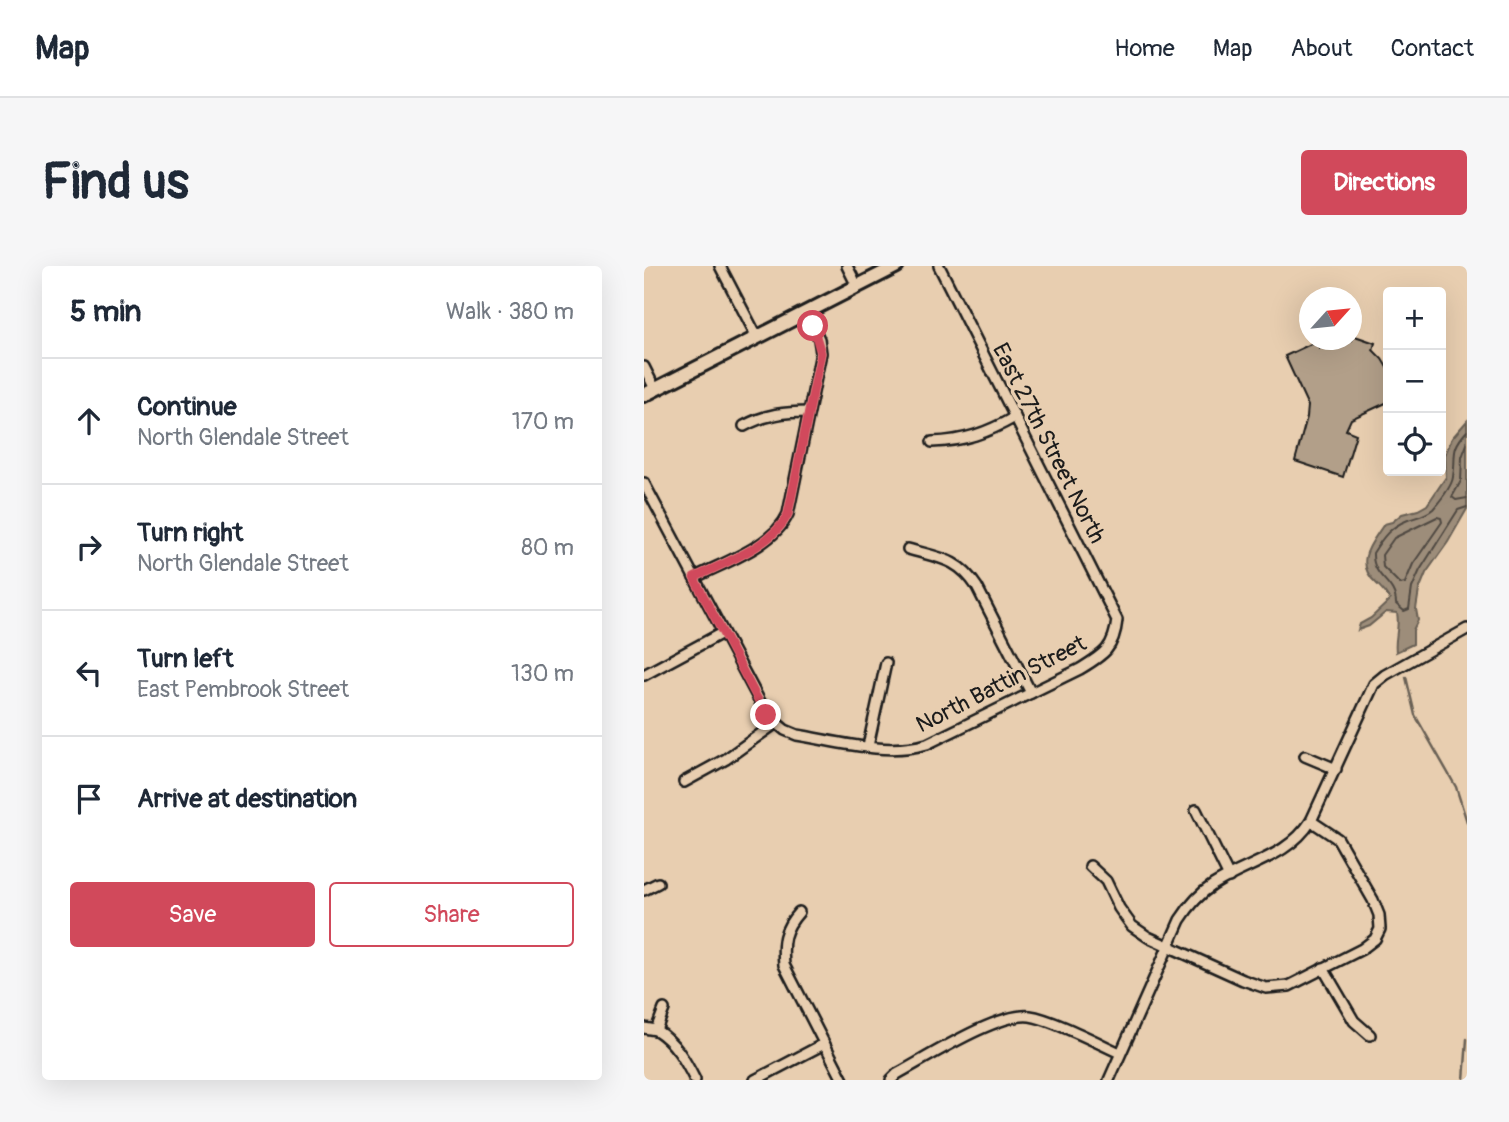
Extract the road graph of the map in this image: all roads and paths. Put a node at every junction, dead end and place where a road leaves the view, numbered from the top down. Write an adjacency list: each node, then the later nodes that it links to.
1 (720, 266): 7 (street)
2 (847, 266): 5 (street)
3 (897, 266): 5 (main road)
4 (939, 266): 11 (street, East 27th Street North)
5 (858, 286): 6 (main road)
6 (807, 312): 7 (main road); 10 (street)
7 (757, 338): 9 (main road)
8 (644, 367): 9 (street)
9 (650, 392)
10 (809, 412): 12 (street); 16 (street)
11 (1014, 417): 13 (street); 19 (street, East 27th Street North)
12 (744, 426)
13 (932, 442)
14 (644, 482): 16 (street)
15 (908, 549): 22 (street)
16 (694, 578): 18 (street)
17 (1467, 629): 26 (street)
18 (722, 633): 21 (street); 23 (street)
19 (1114, 639): 22 (street, North Battin Street)
20 (886, 663): 24 (street)
21 (644, 675)
22 (1031, 693): 24 (street, North Battin Street)
23 (776, 723): 24 (street, North Battin Street); 27 (street)
24 (868, 746)
25 (1305, 756): 26 (street)
26 (1336, 769): 29 (street)
27 (684, 782)
28 (1196, 810): 31 (street)
29 (1311, 821): 31 (street); 36 (street)
30 (1090, 866): 35 (street)
31 (1229, 877): 35 (street)
32 (658, 883): 33 (street)
33 (644, 890)
34 (799, 912): 41 (street)
35 (1168, 947): 36 (street); 42 (street)
36 (1323, 968): 40 (street)
37 (664, 1009): 39 (street)
38 (644, 1028): 39 (street)
39 (656, 1030): 43 (street)
40 (1370, 1035)
41 (824, 1044): 44 (street); 45 (street)
42 (1120, 1053): 46 (street); 47 (street)
43 (695, 1080)
44 (755, 1080)
45 (843, 1080)
46 (891, 1080)
47 (1109, 1080)

